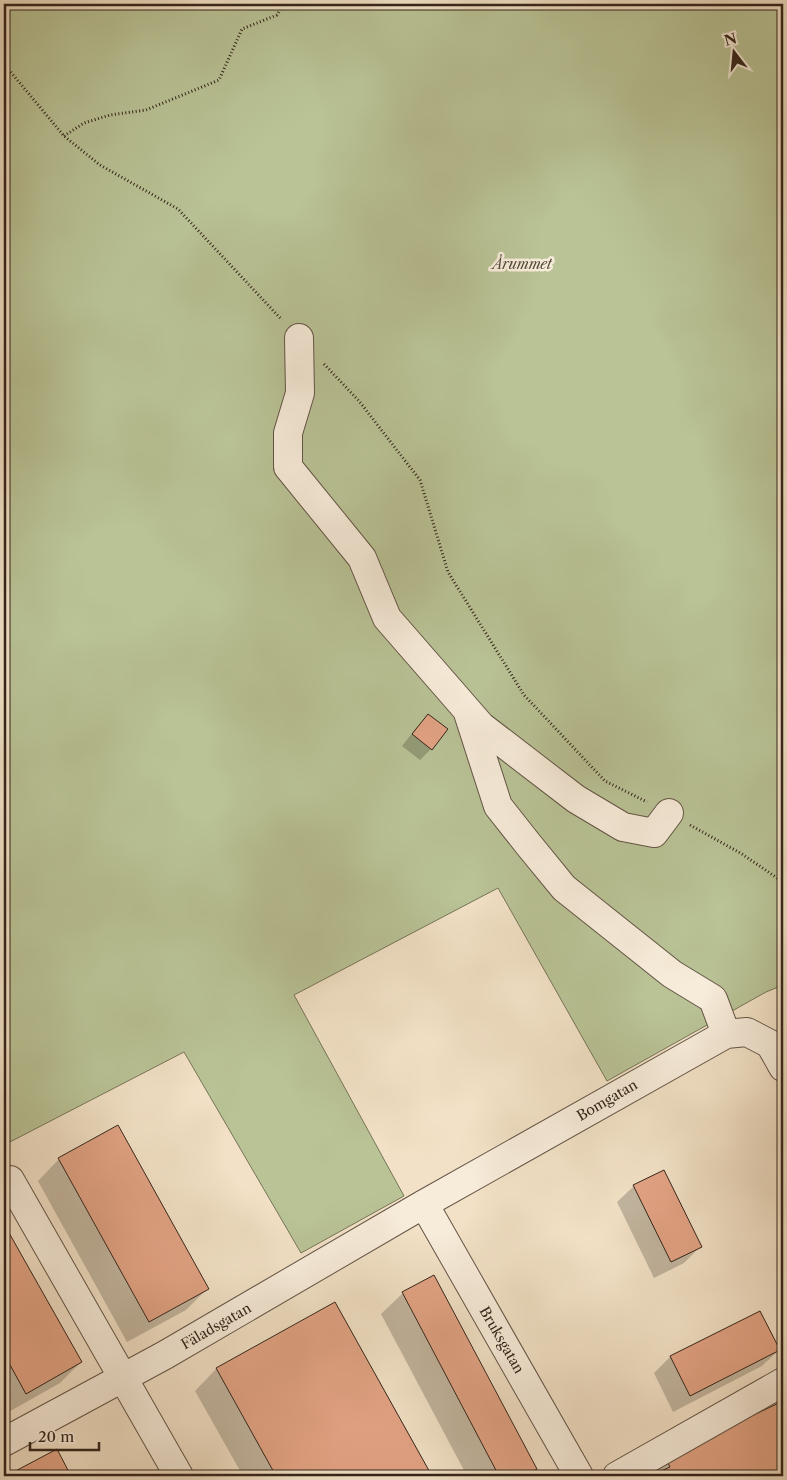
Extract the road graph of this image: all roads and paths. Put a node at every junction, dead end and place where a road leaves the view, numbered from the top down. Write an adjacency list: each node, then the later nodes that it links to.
1 (283, 4): 2 (path)
2 (64, 136)
3 (299, 338): 5 (street)
4 (524, 695): 6 (path)
5 (467, 710): 6 (street); 8 (street)
6 (670, 813): 7 (path)
7 (783, 882)
8 (726, 1034): 9 (street, Bomgatan); 11 (street, Bomgatan)
9 (783, 1067)
10 (10, 1180): 12 (street)
11 (424, 1204): 12 (street, Fäladsgatan); 16 (street, Bruksgatan)
12 (122, 1379): 14 (street, Fäladsgatan); 15 (street)
13 (783, 1382): 17 (street)
14 (4, 1442)
15 (179, 1476)
16 (579, 1476)
17 (617, 1476)

